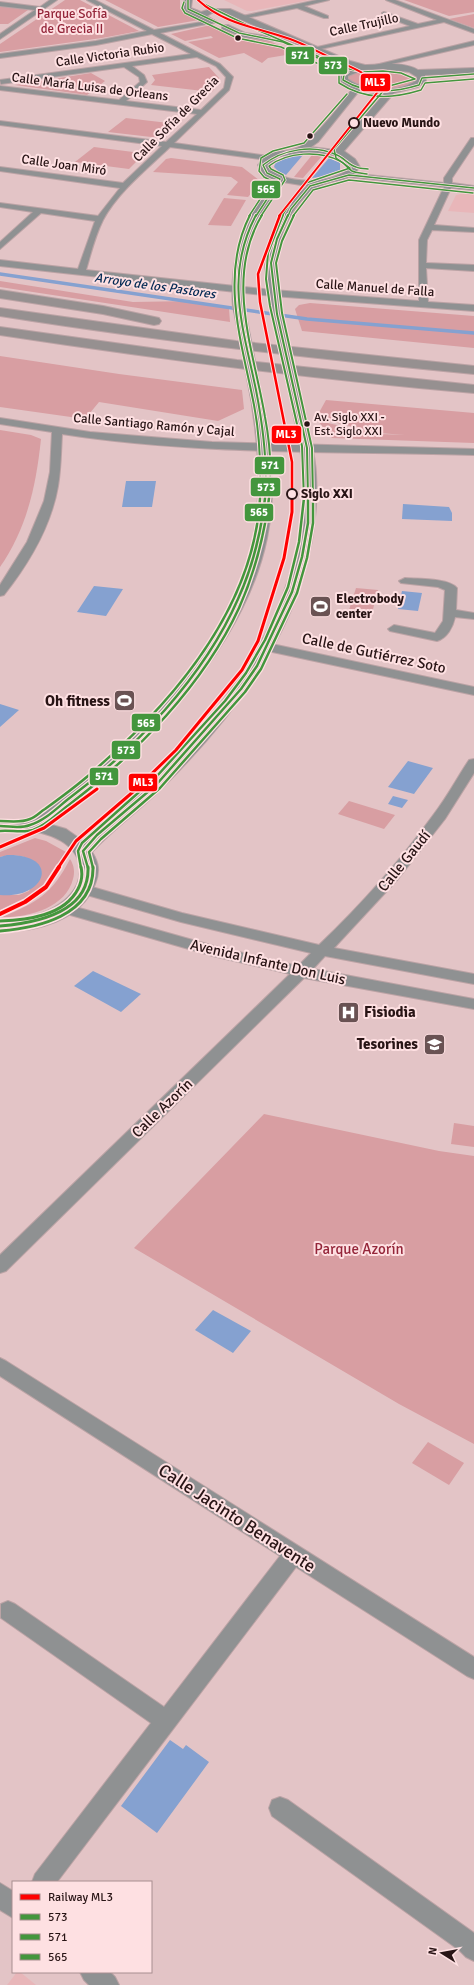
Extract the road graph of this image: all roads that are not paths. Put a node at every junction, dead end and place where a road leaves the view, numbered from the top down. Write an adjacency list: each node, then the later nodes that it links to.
1 (54, 0): 9 (street)
2 (90, 0): 23 (street, Calle Sofía de Grecia)
3 (188, 0): 12 (street)
4 (206, 0): 10 (street)
5 (326, 0): 8 (street)
6 (389, 0): 15 (street)
7 (0, 4): 9 (street)
8 (298, 6): 13 (street); 14 (street)
9 (41, 9): 21 (street)
10 (227, 11): 12 (street); 13 (street)
11 (384, 14): 19 (street, Calle Trujillo)
12 (201, 15): 16 (street)
13 (241, 17): 17 (street)
14 (326, 17)
15 (444, 20): 19 (street, Calle Trujillo); 22 (street)
16 (212, 21): 20 (street); 23 (street)
17 (251, 22): 20 (street); 26 (street)
18 (0, 26): 21 (street)
19 (417, 26): 26 (street, Calle Trujillo)
20 (225, 27): 33 (street)
21 (13, 28): 24 (street)
22 (474, 31)
23 (156, 33): 27 (street, Calle Sofía de Grecia); 28 (street)
24 (0, 37)
25 (474, 43): 29 (street)
26 (316, 48): 31 (street)
27 (199, 55): 30 (street, Calle Victoria Rubio); 41 (street, Calle Sofía de Grecia)
28 (0, 56)
29 (393, 63): 31 (street); 35 (street)
30 (124, 65): 36 (street, Calle Victoria Rubio); 40 (street)
31 (364, 67): 33 (street)
32 (474, 71): 35 (street)
33 (348, 72): 38 (street)
34 (474, 74): 35 (street)
35 (420, 76): 39 (street)
36 (0, 82)
37 (0, 88): 40 (street, Calle María Luisa de Orleans)
38 (357, 88): 39 (street); 46 (street)
39 (390, 91): 47 (street)
40 (121, 102): 41 (street, Calle María Luisa de Orleans)
41 (202, 112): 45 (street, Calle Sofía de Grecia)
42 (0, 123): 45 (street)
43 (0, 129): 45 (street)
44 (474, 140): 55 (street)
45 (166, 148): 48 (street); 56 (street, Calle Sofía de Grecia)
46 (301, 150): 47 (street); 48 (street)
47 (340, 155): 49 (street)
48 (266, 162): 52 (street)
49 (355, 166): 51 (street); 55 (street)
50 (0, 169): 56 (street, Calle Joan Miró)
51 (349, 175): 54 (street); 55 (street)
52 (280, 179): 54 (street); 68 (street)
53 (474, 181): 55 (street)
54 (321, 182): 69 (street)
55 (448, 182): 57 (street); 61 (street)
56 (125, 186): 60 (street, Calle Sofía de Grecia)
57 (474, 188)
58 (0, 205): 59 (street)
59 (40, 210): 60 (street); 63 (street)
60 (100, 218): 67 (street, Calle Sofía de Grecia)
61 (428, 227): 62 (street); 65 (street)
62 (474, 230)
63 (0, 246)
64 (0, 263): 67 (street, Calle Manuel de Falla)
65 (422, 265): 66 (street); 72 (street)
66 (474, 268)
67 (80, 273): 68 (street, Calle Manuel de Falla)
68 (236, 289): 69 (street, Calle Manuel de Falla); 86 (street, bridge)
69 (274, 293): 72 (street, Calle Manuel de Falla); 87 (street, bridge)
70 (0, 294): 75 (highway)
71 (0, 298): 75 (highway)
72 (424, 304): 73 (street, Calle Manuel de Falla)
73 (474, 308)
74 (0, 312): 80 (highway)
75 (154, 321): 76 (highway)
76 (170, 323)
77 (223, 330): 79 (highway)
78 (0, 331): 83 (highway)
79 (298, 339)
80 (474, 370)
81 (236, 380): 82 (highway)
82 (312, 389)
83 (474, 389)
84 (0, 421): 85 (street, Calle Santiago Ramón y Cajal)
85 (57, 431): 86 (street, Calle Santiago Ramón y Cajal); 90 (street)
86 (264, 447): 87 (street, Calle Santiago Ramón y Cajal); 97 (street)
87 (307, 448): 88 (street, Calle Santiago Ramón y Cajal); 94 (street)
88 (474, 452)
89 (405, 581): 91 (street)
90 (2, 589)
91 (451, 613): 92 (street); 93 (street)
92 (474, 616)
93 (394, 629)
94 (267, 647): 95 (street, Calle de Gutiérrez Soto); 99 (street)
95 (474, 691)
96 (474, 763): 103 (street, Calle Gaudí)
97 (30, 825): 98 (street); 99 (street)
98 (0, 826)
99 (83, 851): 100 (street)
100 (85, 890): 101 (street); 103 (street, Avenida Infante Don Luis)
101 (65, 909): 102 (street); 104 (street, Avenida Infante Don Luis)
102 (0, 926)
103 (322, 950): 104 (street, Calle Azorín); 105 (street, Avenida Infante Don Luis)
104 (301, 972): 106 (street, Avenida Infante Don Luis); 107 (street, Calle Azorín)
105 (474, 979)
106 (474, 1004)
107 (0, 1266)
108 (0, 1366): 109 (street, Calle Jacinto Benavente)
109 (294, 1554): 111 (street, Calle Jacinto Benavente); 112 (street)
110 (8, 1611): 112 (street)
111 (474, 1669)
112 (166, 1721): 114 (street)
113 (280, 1808): 117 (street)
114 (44, 1881)
115 (0, 1895): 116 (street)
116 (12, 1905)
117 (474, 1949)
118 (93, 1973): 119 (street)
119 (107, 1985)

